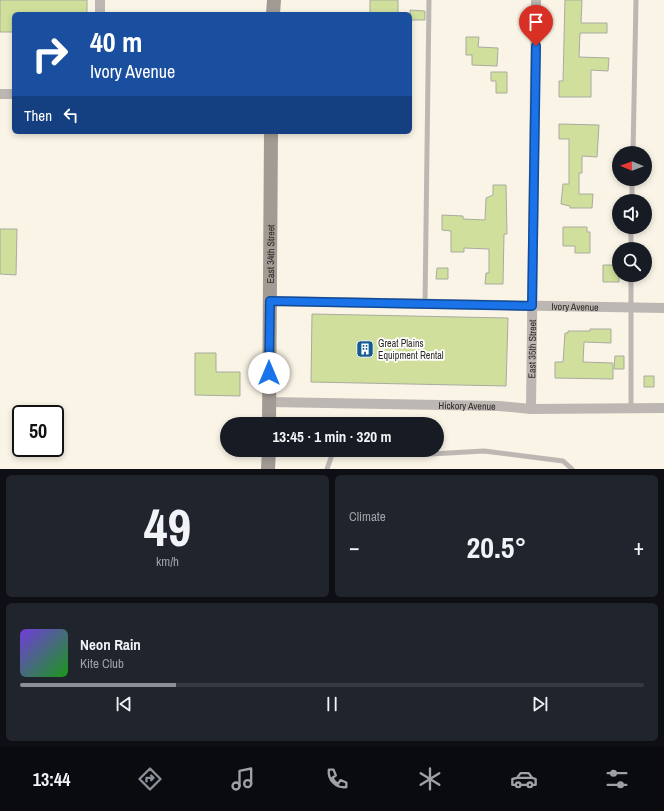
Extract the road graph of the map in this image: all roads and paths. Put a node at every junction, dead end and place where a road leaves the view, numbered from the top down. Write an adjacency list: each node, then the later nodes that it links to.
1 (100, 0): 6 (street)
2 (274, 0): 7 (main road)
3 (429, 0): 14 (lane)
4 (536, 0): 15 (street, East 35th Street)
5 (636, 0): 11 (lane)
6 (100, 12)
7 (273, 12)
8 (0, 94): 9 (street)
9 (12, 94)
10 (271, 134): 13 (main road, East 34th Street)
11 (633, 146)
12 (630, 282): 16 (lane)
13 (270, 301): 14 (street, Ivory Avenue); 18 (main road, East 34th Street)
14 (425, 304): 15 (street, Ivory Avenue)
15 (532, 306): 16 (street, Ivory Avenue); 20 (street, East 35th Street)
16 (630, 308): 17 (street, Ivory Avenue); 21 (lane)
17 (664, 308)
18 (269, 402): 20 (street, Hickory Avenue); 22 (main road, East 34th Street)
19 (664, 408): 21 (street, Hickory Avenue)
20 (532, 409): 21 (street, Hickory Avenue)
21 (631, 409)
22 (269, 417)
23 (268, 457): 24 (main road)
24 (268, 469)
25 (327, 469): 26 (lane)
26 (572, 469)

